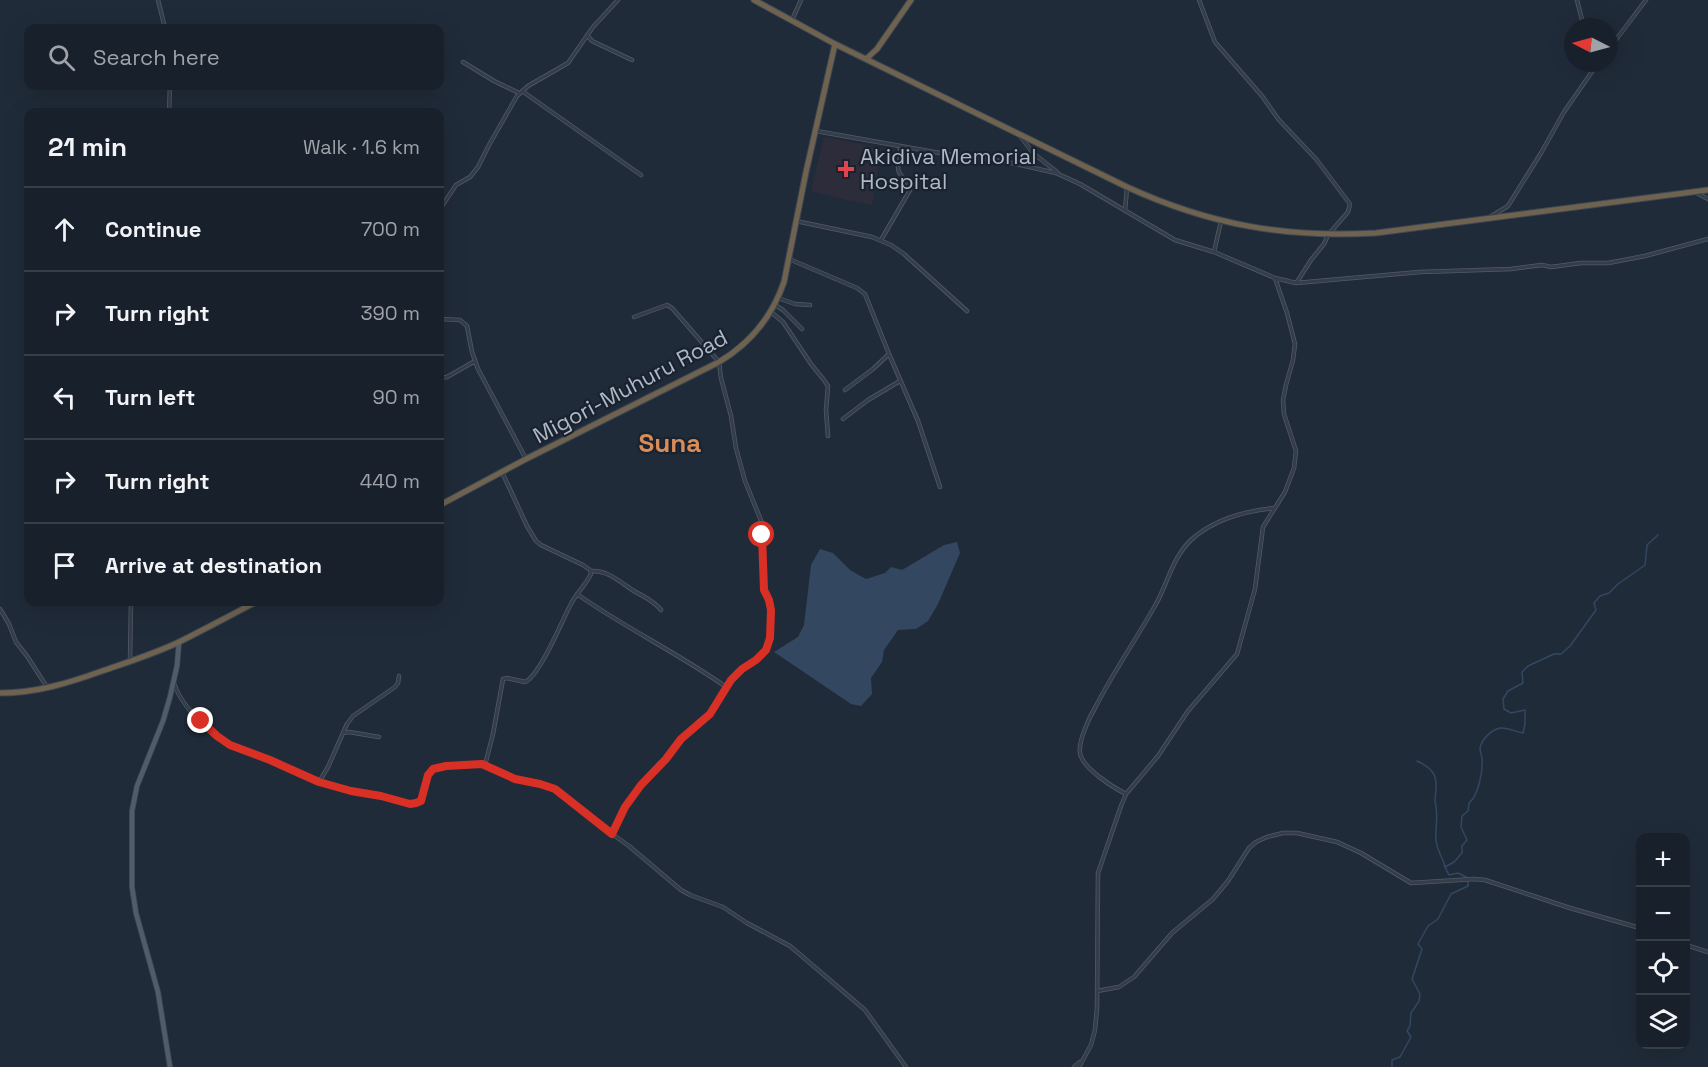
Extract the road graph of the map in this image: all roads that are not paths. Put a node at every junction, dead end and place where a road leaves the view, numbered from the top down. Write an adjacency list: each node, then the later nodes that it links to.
1 (158, 0): 11 (street)
2 (618, 0): 12 (street)
3 (753, 0): 10 (highway)
4 (801, 0): 10 (street)
5 (911, 0): 15 (highway)
6 (1199, 0): 40 (street)
7 (1577, 0): 9 (street)
8 (1646, 0): 13 (street)
9 (1582, 18)
10 (791, 21): 14 (highway)
11 (164, 24)
12 (587, 35): 17 (street); 22 (street)
13 (1618, 37)
14 (835, 44): 16 (highway); 24 (highway, Migori-Muhuru Road)
15 (877, 49): 16 (highway); 19 (highway)
16 (866, 59): 19 (highway)
17 (632, 60)
18 (463, 62): 22 (street)
19 (873, 63): 25 (highway)
20 (1592, 72): 37 (street)
21 (170, 90): 23 (street)
22 (520, 92): 29 (street); 35 (street)
23 (169, 108)
24 (815, 131): 26 (street); 38 (highway, Migori-Muhuru Road)
25 (1021, 136): 30 (street); 31 (highway)
26 (899, 146): 27 (street); 28 (street)
27 (908, 147): 28 (street); 30 (street)
28 (902, 154): 42 (street)
29 (641, 175)
30 (1061, 175): 36 (street)
31 (1127, 188): 36 (street); 39 (highway)
32 (1708, 190): 33 (highway)
33 (1695, 192): 34 (street); 37 (highway)
34 (1708, 199)
35 (444, 203)
36 (1125, 211): 43 (street)
37 (1488, 218): 40 (highway)
38 (796, 221): 42 (street); 44 (highway, Migori-Muhuru Road)
39 (1221, 221): 40 (highway); 43 (street)
40 (1328, 235): 46 (street)
41 (1708, 239): 46 (street)
42 (881, 240): 50 (street)
43 (1214, 252): 45 (street)
44 (789, 259): 47 (highway, Migori-Muhuru Road); 55 (street)
45 (1275, 278): 46 (street); 67 (street)
46 (1296, 283)
47 (778, 298): 48 (highway, Migori-Muhuru Road); 49 (street)
48 (775, 305): 51 (highway, Migori-Muhuru Road); 54 (street)
49 (810, 305)
50 (968, 311)
51 (771, 312): 57 (highway, Migori-Muhuru Road); 62 (street)
52 (633, 317): 57 (street)
53 (444, 319): 56 (street)
54 (802, 329)
55 (889, 354): 59 (street); 60 (street)
56 (475, 361): 58 (street); 63 (street)
57 (719, 362): 63 (highway, Migori-Muhuru Road); 78 (street)
58 (444, 377)
59 (900, 381): 61 (street); 65 (street)
60 (845, 390)
61 (843, 419)
62 (828, 436)
63 (526, 459): 64 (highway, Migori-Muhuru Road)
64 (502, 472): 66 (highway, Migori-Muhuru Road); 68 (street)
65 (940, 487)
66 (444, 503)
67 (1275, 508): 85 (street); 85 (street)
68 (591, 571): 69 (street); 73 (street)
69 (577, 594): 78 (street); 83 (street)
70 (131, 606): 75 (street)
71 (248, 606): 74 (highway)
72 (0, 609): 79 (street)
73 (661, 610)
74 (179, 642): 75 (highway); 77 (main road)
75 (130, 661): 79 (highway)
76 (399, 676): 81 (street)
77 (174, 682): 84 (street); 92 (main road)
78 (726, 687): 86 (street)
79 (48, 688): 80 (highway)
80 (0, 693)
81 (343, 733): 82 (street); 84 (street)
82 (379, 737)
83 (485, 765): 84 (street); 86 (street)
84 (319, 782)
85 (1126, 794): 90 (street)
86 (612, 834): 93 (street)
87 (1636, 927): 90 (street)
88 (1690, 946): 89 (street)
89 (1708, 952)
90 (1097, 991): 91 (street)
91 (1082, 1061): 94 (street); 95 (street)
92 (170, 1067)
93 (906, 1067)
94 (1074, 1067)
95 (1079, 1067)

